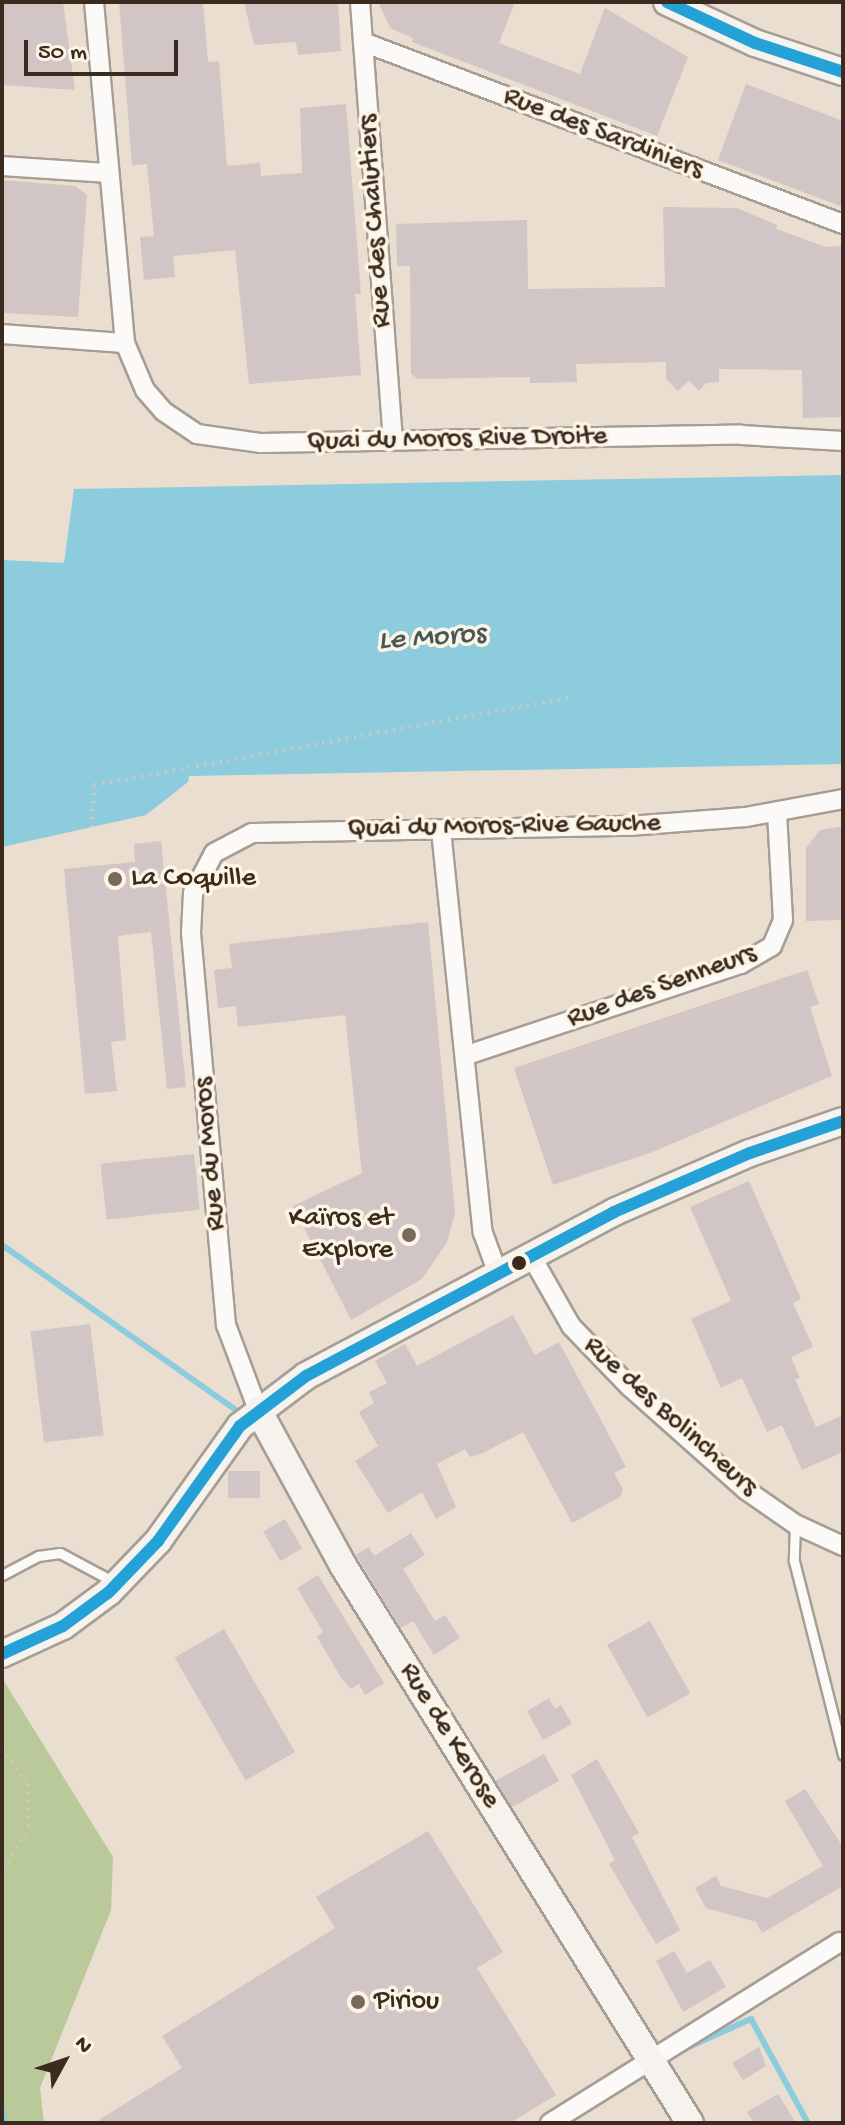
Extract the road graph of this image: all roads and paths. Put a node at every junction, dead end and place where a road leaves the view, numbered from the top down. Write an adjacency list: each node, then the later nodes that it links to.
1 (94, 2): 7 (street, Quai du Moros Rive Droite)
2 (360, 2): 4 (street, Rue des Chalutiers)
3 (667, 2): 5 (main road)
4 (363, 42): 8 (street, Rue des Sardiniers); 11 (street, Rue des Chalutiers)
5 (843, 72)
6 (2, 166): 7 (street)
7 (108, 173): 10 (street, Quai du Moros Rive Droite)
8 (843, 224)
9 (2, 334): 10 (street)
10 (125, 343): 11 (street, Quai du Moros Rive Droite)
11 (393, 440): 12 (street, Quai du Moros Rive Droite)
12 (840, 440)
13 (575, 697): 16 (path)
14 (843, 799): 15 (street, Quai du Moros-Rive Gauche)
15 (777, 812): 17 (street, Quai du Moros-Rive Gauche); 19 (street, Rue des Senneurs)
16 (92, 827)
17 (441, 830): 18 (street, Quai du Moros-Rive Gauche); 19 (street)
18 (193, 893): 23 (street, Rue du Moros)
19 (467, 1055): 22 (street)
20 (843, 1121): 21 (main road)
21 (530, 1254): 22 (main road); 24 (street, Rue des Bolincheurs)
22 (497, 1271): 23 (main road)
23 (258, 1410): 27 (main road); 33 (main road, Rue de Kerose)
24 (795, 1524): 25 (street, Rue des Bolincheurs); 30 (lane)
25 (843, 1546)
26 (2, 1575): 27 (lane)
27 (117, 1585): 28 (main road)
28 (2, 1654)
29 (2, 1748): 31 (path)
30 (843, 1755)
31 (2, 1874)
32 (840, 1942): 33 (street)
33 (649, 2058): 34 (street); 35 (main road, Rue de Kerose)
34 (550, 2123)
35 (690, 2123)

